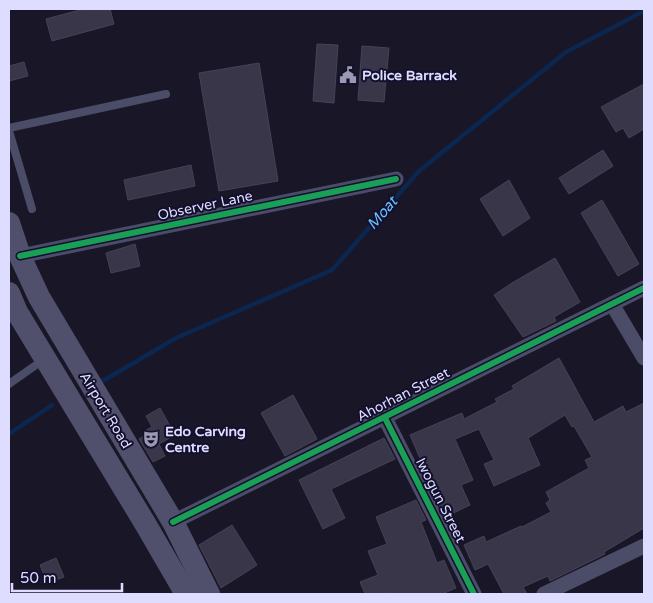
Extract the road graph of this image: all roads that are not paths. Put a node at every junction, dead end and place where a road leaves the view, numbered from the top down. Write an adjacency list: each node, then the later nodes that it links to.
1 (166, 94): 2 (lane)
2 (9, 130): 4 (lane)
3 (396, 179): 6 (street, Observer Lane)
4 (32, 209)
5 (9, 223): 6 (main road, Airport Road)
6 (20, 256): 7 (main road, Airport Road)
7 (31, 280): 8 (street); 16 (main road, Airport Road)
8 (9, 286)
9 (644, 288): 11 (street, Ahorhan Street)
10 (9, 293): 12 (main road, Airport Road)
11 (612, 304): 13 (street); 15 (street, Ahorhan Street)
12 (45, 358): 14 (lane); 18 (main road, Airport Road)
13 (644, 358)
14 (9, 384)
15 (385, 418): 16 (street, Ahorhan Street); 20 (street, Iwogun Street)
16 (172, 522): 19 (main road, Airport Road)
17 (644, 546): 21 (street)
18 (186, 594)
19 (209, 594)
20 (474, 594)
21 (544, 594)

